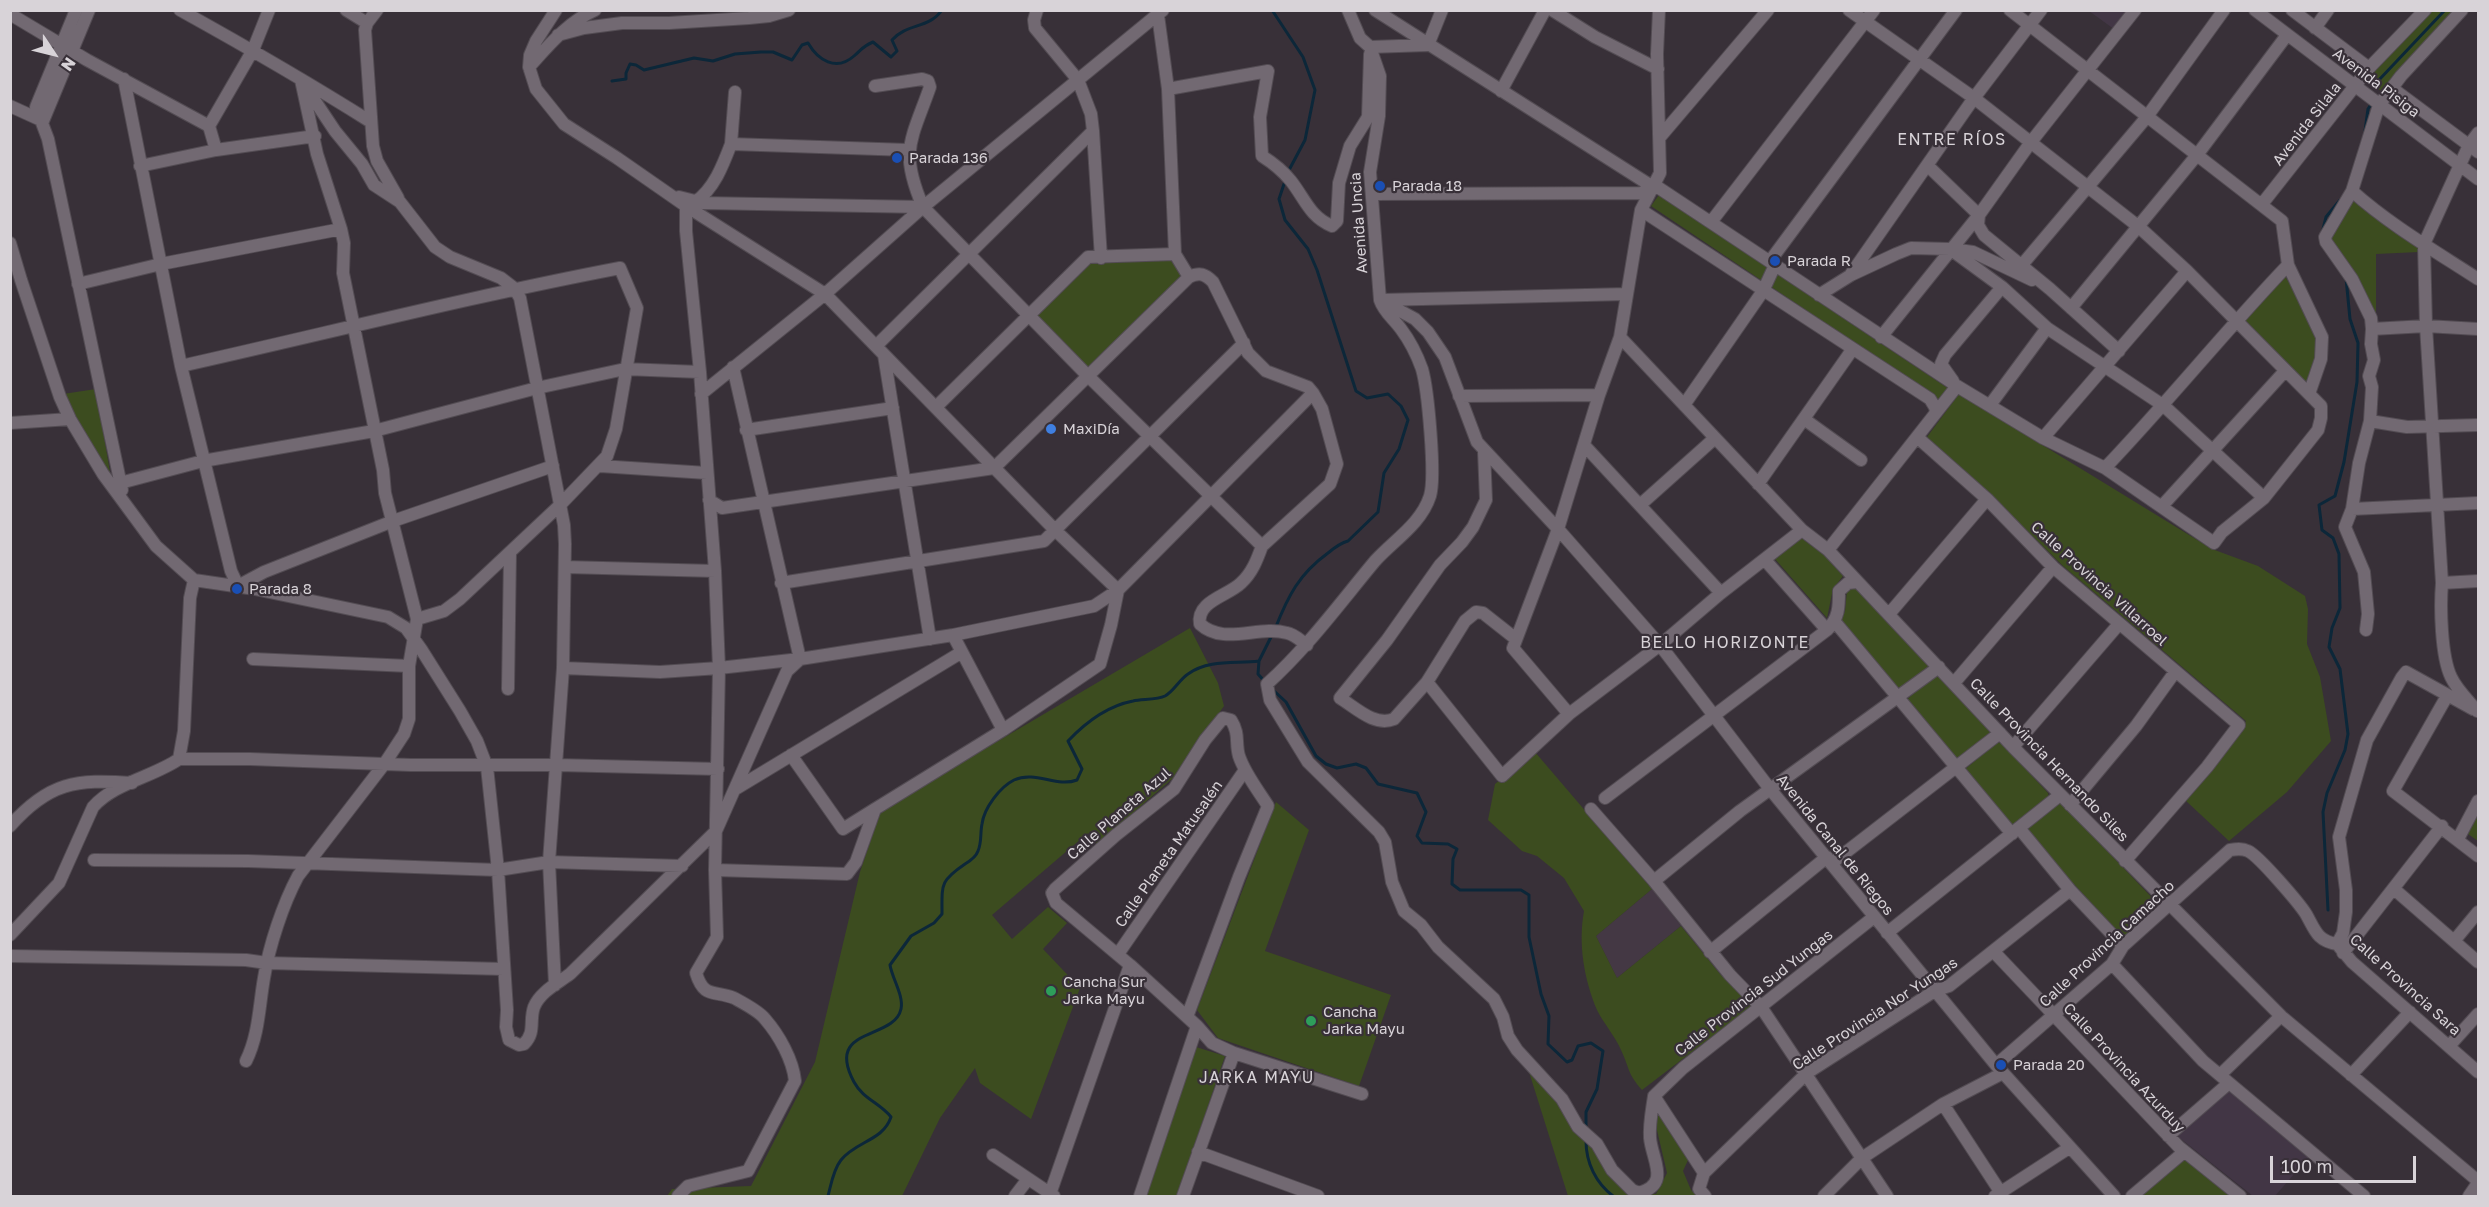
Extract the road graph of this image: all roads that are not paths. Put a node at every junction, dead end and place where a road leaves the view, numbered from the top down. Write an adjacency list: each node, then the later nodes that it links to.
1 (76, 10): 40 (street)
2 (90, 10): 40 (street)
3 (180, 10): 42 (street)
4 (269, 10): 42 (street)
5 (346, 10): 34 (street)
6 (377, 10): 34 (street)
7 (556, 10): 44 (street)
8 (595, 10): 37 (street)
9 (789, 10): 32 (street)
10 (1037, 10): 50 (street)
11 (1348, 10): 41 (street, Avenida Uncia)
12 (1375, 10): 39 (street)
13 (1442, 10): 39 (street)
14 (1545, 10): 55 (street)
15 (1552, 10): 46 (street)
16 (1659, 10): 46 (street)
17 (1768, 10): 67 (street)
18 (1850, 10): 33 (street)
19 (1874, 10): 33 (street)
20 (1956, 10): 43 (street)
21 (2010, 10): 35 (street)
22 (2041, 10): 35 (street)
23 (2135, 10): 47 (street)
24 (2224, 10): 60 (street)
25 (2255, 10): 38 (street, Avenida Pisiga)
26 (2292, 10): 36 (street, Avenida Pisiga)
27 (2328, 10): 36 (street)
28 (2425, 10): 45 (street, Avenida Silala)
29 (2462, 10): 53 (street)
30 (1161, 13): 50 (street); 54 (street)
31 (10, 14): 40 (street)
32 (747, 14): 37 (street)
33 (1866, 22): 43 (street); 88 (street)
34 (367, 23): 62 (street)
35 (2029, 25): 47 (street); 57 (street)
36 (2315, 28): 45 (street, Avenida Pisiga)
37 (558, 35): 44 (street)
38 (2287, 35): 52 (street, Avenida Pisiga); 73 (street)
39 (1428, 45): 41 (street); 55 (street)
40 (67, 47): 48 (street); 61 (street)
41 (1370, 47): 54 (street); 82 (street, Avenida Uncia)
42 (253, 50): 49 (street); 63 (street)
43 (1919, 59): 57 (street); 97 (street)
44 (529, 67): 83 (street)
45 (2369, 68): 52 (street, Avenida Silala)
46 (1658, 69): 67 (street)
47 (2088, 70): 60 (street); 68 (street)
48 (124, 79): 63 (street); 74 (street)
49 (301, 80): 62 (street); 66 (street); 78 (street)
50 (1078, 80): 64 (street); 85 (street)
51 (875, 86): 72 (street)
52 (2356, 86): 58 (street, Avenida Pisiga); 84 (street, Avenida Silala)
53 (2392, 88): 58 (street); 70 (street, Avenida Pisiga)
54 (1168, 89): 95 (street)
55 (1501, 91): 80 (street)
56 (735, 92): 69 (street)
57 (1974, 98): 68 (street); 75 (street)
58 (2379, 105): 76 (street, Avenida Pisiga); 81 (street)
59 (10, 106): 61 (street)
60 (2146, 118): 73 (street); 79 (street)
61 (43, 121): 106 (street)
62 (371, 122): 78 (street)
63 (209, 126): 71 (street)
64 (1094, 131): 94 (street); 96 (street)
65 (2478, 133): 70 (street)
66 (315, 136): 71 (street); 90 (street)
67 (1660, 137): 80 (street)
68 (2031, 142): 79 (street); 87 (street)
69 (731, 144): 72 (street); 83 (street)
70 (2474, 149): 76 (street)
71 (216, 150): 74 (street)
72 (908, 150): 85 (street)
73 (2197, 155): 84 (street); 89 (street)
74 (140, 166): 98 (street)
75 (1928, 166): 87 (street); 102 (street)
76 (2460, 166): 77 (street, Avenida Pisiga); 92 (street)
77 (2478, 180)
78 (383, 184): 108 (street)
79 (2087, 187): 89 (street); 100 (street)
80 (1656, 188): 82 (street); 86 (street); 88 (street)
81 (2352, 191): 92 (street); 121 (street)
82 (1373, 194): 114 (street, Avenida Uncia)
83 (691, 204): 85 (street); 111 (street); 134 (street)
84 (2262, 204): 99 (street)
85 (923, 207): 94 (street); 111 (street)
86 (1641, 210): 110 (street); 112 (street)
87 (1979, 215): 93 (street); 100 (street)
88 (1711, 222): 97 (street)
89 (2139, 227): 101 (street); 115 (street)
90 (341, 229): 98 (street); 119 (street)
91 (10, 243): 105 (street)
92 (2424, 244): 104 (street); 118 (street)
93 (1950, 249): 102 (street); 107 (street); 109 (street); 124 (street)
94 (970, 254): 116 (street); 127 (street)
95 (1174, 254): 96 (street); 103 (street)
96 (1101, 258): 116 (street)
97 (1773, 263): 110 (street); 113 (street)
98 (161, 264): 106 (street); 129 (street)
99 (2288, 265): 117 (street); 140 (street)
100 (2021, 266): 109 (street)
101 (2187, 272): 117 (street); 128 (street)
102 (1851, 275): 113 (street)
103 (1189, 276): 125 (street); 135 (street)
104 (2478, 279)
105 (16, 281): 149 (street)
106 (78, 284): 172 (street)
107 (2002, 287): 120 (street); 136 (street)
108 (514, 288): 119 (street); 132 (street); 137 (street)
109 (2050, 289): 115 (street)
110 (1763, 291): 126 (street); 143 (street)
111 (825, 294): 127 (street); 130 (street)
112 (1627, 294): 114 (street); 123 (street)
113 (1819, 295): 124 (street)
114 (1380, 300): 142 (street); 215 (street)
115 (2071, 308): 128 (street)
116 (1028, 316): 135 (street); 146 (street)
117 (2235, 320): 133 (street); 145 (street)
118 (2426, 326): 121 (street); 122 (street); 154 (street)
119 (354, 327): 129 (street); 155 (street)
120 (2047, 328): 131 (street); 144 (street)
121 (2372, 328): 151 (street)
122 (2478, 329)
123 (1620, 337): 141 (street); 143 (street, Calle Provincia Hernando Siles)
124 (1881, 337): 136 (street)
125 (1244, 343): 138 (street); 157 (street)
126 (1852, 350): 148 (street); 150 (street)
127 (880, 351): 146 (street); 147 (street)
128 (2119, 351): 131 (street)
129 (181, 366): 165 (street)
130 (733, 367): 139 (street); 156 (street)
131 (2105, 368): 145 (street); 160 (street)
132 (625, 369): 134 (street); 137 (street); 167 (street)
133 (2285, 371): 140 (street); 163 (street)
134 (700, 372): 139 (street)
135 (1088, 376): 157 (street); 168 (street)
136 (1957, 386): 144 (street); 148 (street)
137 (537, 388): 155 (street); 166 (street)
138 (1313, 393): 174 (street); 190 (street)
139 (701, 394): 170 (street)
140 (2308, 394): 175 (street)
141 (1599, 395): 142 (street); 161 (street)
142 (1459, 396): 162 (street)
143 (1684, 405): 159 (street, Calle Provincia Hernando Siles)
144 (1990, 405): 160 (street)
145 (2164, 406): 163 (street); 169 (street)
146 (936, 407): 168 (street)
147 (893, 408): 156 (street); 171 (street)
148 (1935, 414): 158 (street)
149 (70, 419): 152 (street); 184 (street)
150 (1804, 419): 164 (street); 173 (street)
151 (2370, 422): 154 (street); 185 (street)
152 (10, 423)
153 (2478, 425): 154 (street)
154 (2434, 427): 183 (street)
155 (374, 430): 165 (street); 186 (street)
156 (746, 430): 178 (street)
157 (1150, 436): 174 (street); 188 (street)
158 (1917, 437): 177 (street, Calle Provincia Villarroel); 191 (street)
159 (1715, 438): 173 (street, Calle Provincia Hernando Siles); 181 (street)
160 (2043, 438): 169 (street)
161 (1584, 445): 181 (street); 187 (street)
162 (1484, 451): 187 (street, Avenida Canal de Riegos); 225 (street)
163 (2211, 452): 175 (street); 182 (street)
164 (1861, 460)
165 (203, 461): 172 (street); 203 (street)
166 (553, 466): 180 (street); 186 (street)
167 (600, 466): 170 (street); 180 (street)
168 (994, 468): 171 (street); 188 (street)
169 (2105, 468): 182 (street)
170 (707, 473): 176 (street)
171 (905, 482): 178 (street); 194 (street)
172 (120, 483): 184 (street)
173 (1758, 484): 189 (street, Calle Provincia Hernando Siles)
174 (1212, 497): 190 (street); 204 (street)
175 (2264, 498): 182 (street)
176 (709, 500): 178 (street); 197 (street)
177 (1987, 500): 196 (street, Calle Provincia Villarroel); 206 (street)
178 (764, 503): 201 (street)
179 (2478, 503): 183 (street)
180 (560, 505): 192 (street); 195 (street)
181 (1640, 506): 205 (street)
182 (2162, 506)
183 (2438, 506): 185 (street); 202 (street)
184 (128, 509): 198 (street)
185 (2352, 509): 210 (street)
186 (393, 521): 203 (street); 207 (street)
187 (1558, 529): 214 (street); 216 (street, Avenida Canal de Riegos)
188 (1055, 530): 194 (street); 204 (street)
189 (1802, 530): 191 (street, Calle Provincia Hernando Siles); 193 (street)
190 (1262, 546): 215 (street)
191 (1828, 550): 200 (street, Calle Provincia Hernando Siles)
192 (510, 553): 207 (street); 227 (street)
193 (1765, 560): 205 (street); 209 (street)
194 (918, 562): 201 (street); 213 (street)
195 (565, 567): 197 (street); 221 (street)
196 (2053, 567): 208 (street, Calle Provincia Villarroel); 226 (street)
197 (715, 571): 222 (street)
198 (194, 580): 203 (street); 237 (street)
199 (2478, 581): 202 (street)
200 (1857, 582): 206 (street, Calle Provincia Hernando Siles); 209 (street)
201 (781, 583): 219 (street)
202 (2442, 583): 230 (street)
203 (238, 586): 212 (street)
204 (1118, 590): 211 (street); 233 (street)
205 (1721, 592): 216 (street)
206 (1890, 614): 223 (street, Calle Provincia Hernando Siles)
207 (417, 619): 212 (street)
208 (2119, 624): 224 (street, Calle Provincia Villarroel); 235 (street)
209 (1831, 626): 229 (street); 232 (street)
210 (2366, 630)
211 (953, 635): 213 (street); 217 (street)
212 (413, 638): 220 (street); 240 (street)
213 (930, 639): 219 (street)
214 (1516, 639): 225 (street); 231 (street)
215 (1307, 645): 306 (street)
216 (1660, 645): 231 (street); 232 (street, Avenida Canal de Riegos)
217 (962, 652): 233 (street); 236 (street)
218 (253, 659): 220 (street)
219 (800, 659): 222 (street); 245 (street)
220 (409, 666): 238 (street)
221 (563, 668): 222 (street); 239 (street)
222 (719, 668): 242 (street)
223 (1939, 668): 226 (street, Calle Provincia Hernando Siles); 229 (street)
224 (2175, 672): 250 (street); 262 (street, Calle Provincia Villarroel)
225 (1427, 682): 231 (street)
226 (1954, 683): 234 (street, Calle Provincia Hernando Siles)
227 (508, 689)
228 (2447, 696): 230 (street); 254 (street); 278 (street)
229 (1898, 698): 241 (street); 246 (street)
230 (2478, 712)
231 (1569, 714)
232 (1715, 715): 246 (street, Avenida Canal de Riegos); 248 (street)
233 (1004, 730): 251 (street)
234 (2000, 733): 235 (street, Calle Provincia Hernando Siles); 241 (street)
235 (2013, 747): 247 (street, Calle Provincia Hernando Siles)
236 (791, 755): 245 (street); 251 (street)
237 (179, 759): 238 (street); 244 (street)
238 (385, 763): 240 (street); 264 (street)
239 (557, 765): 240 (street); 242 (street); 263 (street)
240 (487, 767): 266 (street)
241 (1957, 768): 256 (street); 261 (street)
242 (718, 770): 255 (street)
243 (1245, 771): 281 (street, Calle Planeta Matusalén); 281 (street, Calle Planeta Azul); 295 (street)
244 (133, 783): 253 (street); 275 (street)
245 (736, 789): 255 (street)
246 (1770, 789): 261 (street, Avenida Canal de Riegos); 268 (street)
247 (2060, 795): 250 (street, Calle Provincia Hernando Siles); 256 (street)
248 (1605, 798)
249 (2478, 801): 257 (street)
250 (2070, 805): 262 (street, Calle Provincia Hernando Siles)
251 (875, 809): 267 (street)
252 (1591, 809): 268 (street)
253 (10, 826)
254 (2442, 826): 257 (street); 269 (street)
255 (716, 831): 265 (street); 267 (street)
256 (2015, 831): 270 (street); 274 (street)
257 (2458, 839): 259 (street)
258 (2239, 848): 271 (street, Calle Provincia Camacho); 278 (street, Calle Provincia Sara)
259 (2478, 856)
260 (94, 860): 264 (street)
261 (1829, 860): 273 (street, Avenida Canal de Riegos); 279 (street)
262 (2125, 861): 271 (street, Calle Provincia Hernando Siles)
263 (549, 862): 265 (street); 266 (street); 288 (street)
264 (306, 864): 266 (street); 284 (street)
265 (682, 866): 288 (street)
266 (498, 870): 287 (street)
267 (715, 870): 320 (street)
268 (1654, 881): 279 (street)
269 (2394, 889): 276 (street); 278 (street)
270 (2070, 890): 277 (street); 280 (street, Calle Provincia Nor Yungas)
271 (2170, 906): 277 (street, Calle Provincia Camacho); 294 (street, Calle Provincia Hernando Siles)
272 (2478, 912): 276 (street)
273 (1874, 917): 274 (street, Avenida Canal de Riegos); 290 (street, Calle Provincia Sud Yungas)
274 (1887, 933): 289 (street, Avenida Canal de Riegos)
275 (10, 934)
276 (2454, 941): 283 (street)
277 (2123, 946): 285 (street, Calle Provincia Camacho)
278 (2340, 949): 291 (street, Calle Provincia Sara)
279 (1710, 952): 290 (street)
280 (1994, 952): 289 (street, Calle Provincia Nor Yungas); 293 (street, Calle Provincia Azurduy)
281 (1118, 954): 286 (street)
282 (10, 956): 284 (street)
283 (2478, 962)
284 (267, 963): 287 (street); 299 (street)
285 (2112, 964): 293 (street, Calle Provincia Camacho); 304 (street)
286 (1130, 965): 295 (street); 318 (street)
287 (504, 969): 288 (street)
288 (555, 985)
289 (1936, 990): 300 (street, Avenida Canal de Riegos); 302 (street, Calle Provincia Nor Yungas)
290 (1761, 1007): 302 (street); 306 (street, Calle Provincia Sud Yungas)
291 (2410, 1012): 297 (street, Calle Provincia Sara); 303 (street)
292 (2478, 1014): 297 (street)
293 (2053, 1015): 300 (street, Calle Provincia Camacho); 308 (street, Calle Provincia Azurduy)
294 (2281, 1016): 303 (street, Calle Provincia Hernando Siles); 304 (street)
295 (1187, 1017): 296 (street)
296 (1197, 1026): 298 (street); 322 (street)
297 (2450, 1045): 301 (street, Calle Provincia Sara)
298 (1234, 1053): 305 (street); 310 (street)
299 (246, 1061)
300 (1999, 1069): 307 (street, Calle Provincia Camacho); 309 (street, Avenida Canal de Riegos)
301 (2478, 1072)
302 (1807, 1073): 313 (street); 314 (street, Calle Provincia Nor Yungas)
303 (2350, 1075): 316 (street, Calle Provincia Hernando Siles)
304 (2224, 1079): 308 (street); 330 (street)
305 (1362, 1094)
306 (1654, 1096): 314 (street)
307 (1943, 1104): 313 (street, Calle Provincia Camacho); 319 (street)
308 (2168, 1136): 311 (street, Calle Provincia Azurduy)
309 (2069, 1148): 317 (street, Avenida Canal de Riegos); 319 (street)
310 (1198, 1152): 323 (street); 324 (street)
311 (2184, 1152): 328 (street); 329 (street, Calle Provincia Azurduy)
312 (993, 1155): 315 (street)
313 (1862, 1158): 326 (street, Calle Provincia Camacho); 327 (street)
314 (1704, 1173): 325 (street)
315 (1028, 1179): 318 (street); 321 (street)
316 (2478, 1182): 331 (street)
317 (2107, 1194)
318 (1052, 1195)
319 (1999, 1195)
320 (678, 1197)
321 (1015, 1197)
322 (1140, 1197)
323 (1183, 1197)
324 (1318, 1197)
325 (1706, 1197)
326 (1824, 1197)
327 (1887, 1197)
328 (2132, 1197)
329 (2240, 1197)
330 (2364, 1197)
331 (2469, 1197)

